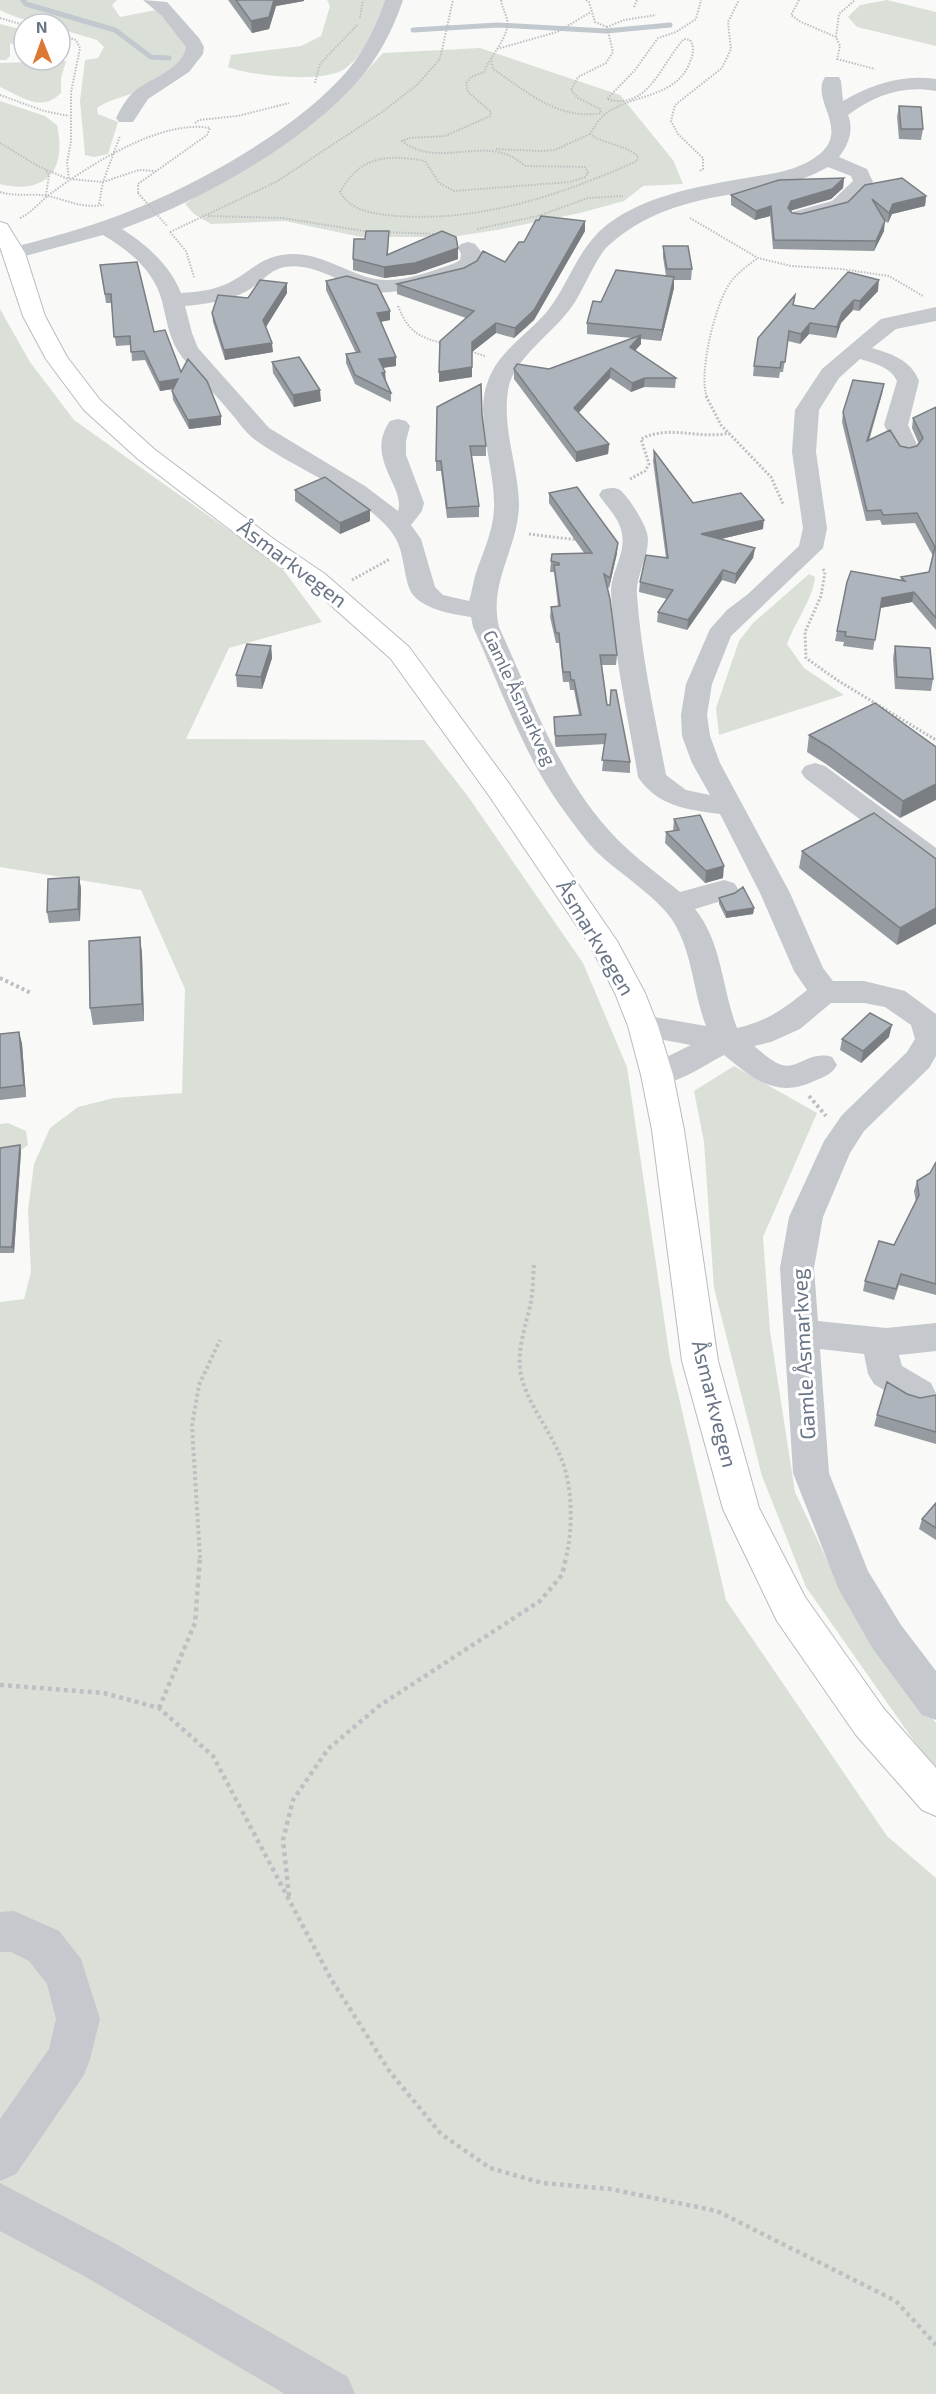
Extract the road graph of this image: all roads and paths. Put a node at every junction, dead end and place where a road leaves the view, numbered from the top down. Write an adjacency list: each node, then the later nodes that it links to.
1 (152, 0): 27 (street)
2 (363, 0): 22 (path)
3 (394, 0): 44 (street)
4 (453, 0): 45 (path)
5 (501, 0): 18 (path)
6 (586, 0): 13 (path)
7 (637, 0): 12 (path)
8 (701, 0): 29 (path)
9 (739, 0): 36 (path)
10 (800, 0): 16 (path)
11 (855, 0): 16 (path)
12 (634, 7)
13 (591, 12): 15 (path); 18 (path)
14 (656, 15): 15 (path)
15 (607, 27): 19 (path)
16 (836, 37): 20 (path)
17 (72, 39): 26 (path)
18 (496, 49): 19 (path)
19 (490, 57): 31 (path)
20 (832, 81): 25 (street)
21 (936, 85): 25 (street)
22 (313, 89)
23 (0, 95): 26 (path)
24 (294, 101): 28 (path)
25 (838, 113): 33 (street)
26 (69, 116): 37 (path)
27 (126, 118): 32 (path)
28 (195, 124): 32 (path); 35 (path)
29 (590, 134): 31 (path); 31 (path)
30 (0, 143): 34 (path)
31 (485, 151)
32 (114, 154): 37 (path); 38 (path)
33 (827, 159): 43 (street); 46 (street)
34 (46, 170): 37 (path); 42 (path)
35 (156, 171): 38 (path); 40 (path)
36 (695, 175)
37 (69, 179): 38 (path); 42 (path)
38 (103, 182): 44 (path)
39 (0, 192): 42 (path)
40 (138, 192): 41 (path); 48 (path, bridge)
41 (129, 195)
42 (46, 196): 44 (path); 47 (path)
43 (676, 201): 52 (path); 56 (path); 60 (street)
44 (104, 212): 53 (street); 55 (street, Gamle Åsmarkveg)
45 (208, 216): 48 (path); 49 (path)
46 (799, 216)
47 (19, 219)
48 (171, 232): 55 (path)
49 (372, 232)
50 (381, 232): 51 (path)
51 (440, 234)
52 (468, 239): 54 (street)
53 (7, 240): 69 (main road, Åsmarkvegen)
54 (396, 285): 55 (street); 57 (path)
55 (184, 300): 65 (street, Gamle Åsmarkveg)
56 (931, 306): 58 (street)
57 (444, 344)
58 (856, 350): 63 (street); 72 (street)
59 (466, 351): 60 (path)
60 (512, 362): 66 (street)
61 (398, 426): 65 (street)
62 (729, 433): 64 (path)
63 (907, 449)
64 (611, 495): 72 (street)
65 (398, 524): 68 (street, Gamle Åsmarkveg)
66 (503, 531): 67 (path); 70 (street)
67 (580, 540)
68 (412, 546): 69 (path); 70 (street, Gamle Åsmarkveg)
69 (329, 590): 79 (main road, Åsmarkvegen)
70 (482, 610): 75 (street, Gamle Åsmarkveg)
71 (815, 772): 73 (street)
72 (730, 806): 77 (street)
73 (936, 862)
74 (724, 890): 75 (street)
75 (676, 906): 80 (street, Gamle Åsmarkveg)
76 (0, 978): 78 (path)
77 (824, 992): 80 (street); 84 (street, Gamle Åsmarkveg)
78 (31, 993)
79 (643, 1026): 80 (street); 82 (main road, Åsmarkvegen)
80 (727, 1041): 82 (street); 83 (street)
81 (821, 1065): 83 (street)
82 (657, 1075): 94 (main road, Åsmarkvegen)
83 (793, 1078): 84 (path)
84 (846, 1133): 86 (street, Gamle Åsmarkveg)
85 (534, 1265): 95 (path)
86 (801, 1333): 89 (street); 92 (street, Gamle Åsmarkveg)
87 (936, 1337): 89 (street)
88 (220, 1340): 93 (path)
89 (879, 1342): 90 (street)
90 (918, 1393)
91 (0, 1685): 93 (path)
92 (936, 1702)
93 (159, 1708): 95 (path)
94 (936, 1797)
95 (289, 1900): 99 (path)
96 (0, 1932): 97 (street)
97 (0, 2158)
98 (0, 2206): 100 (street)
99 (936, 2345)
100 (331, 2394)

